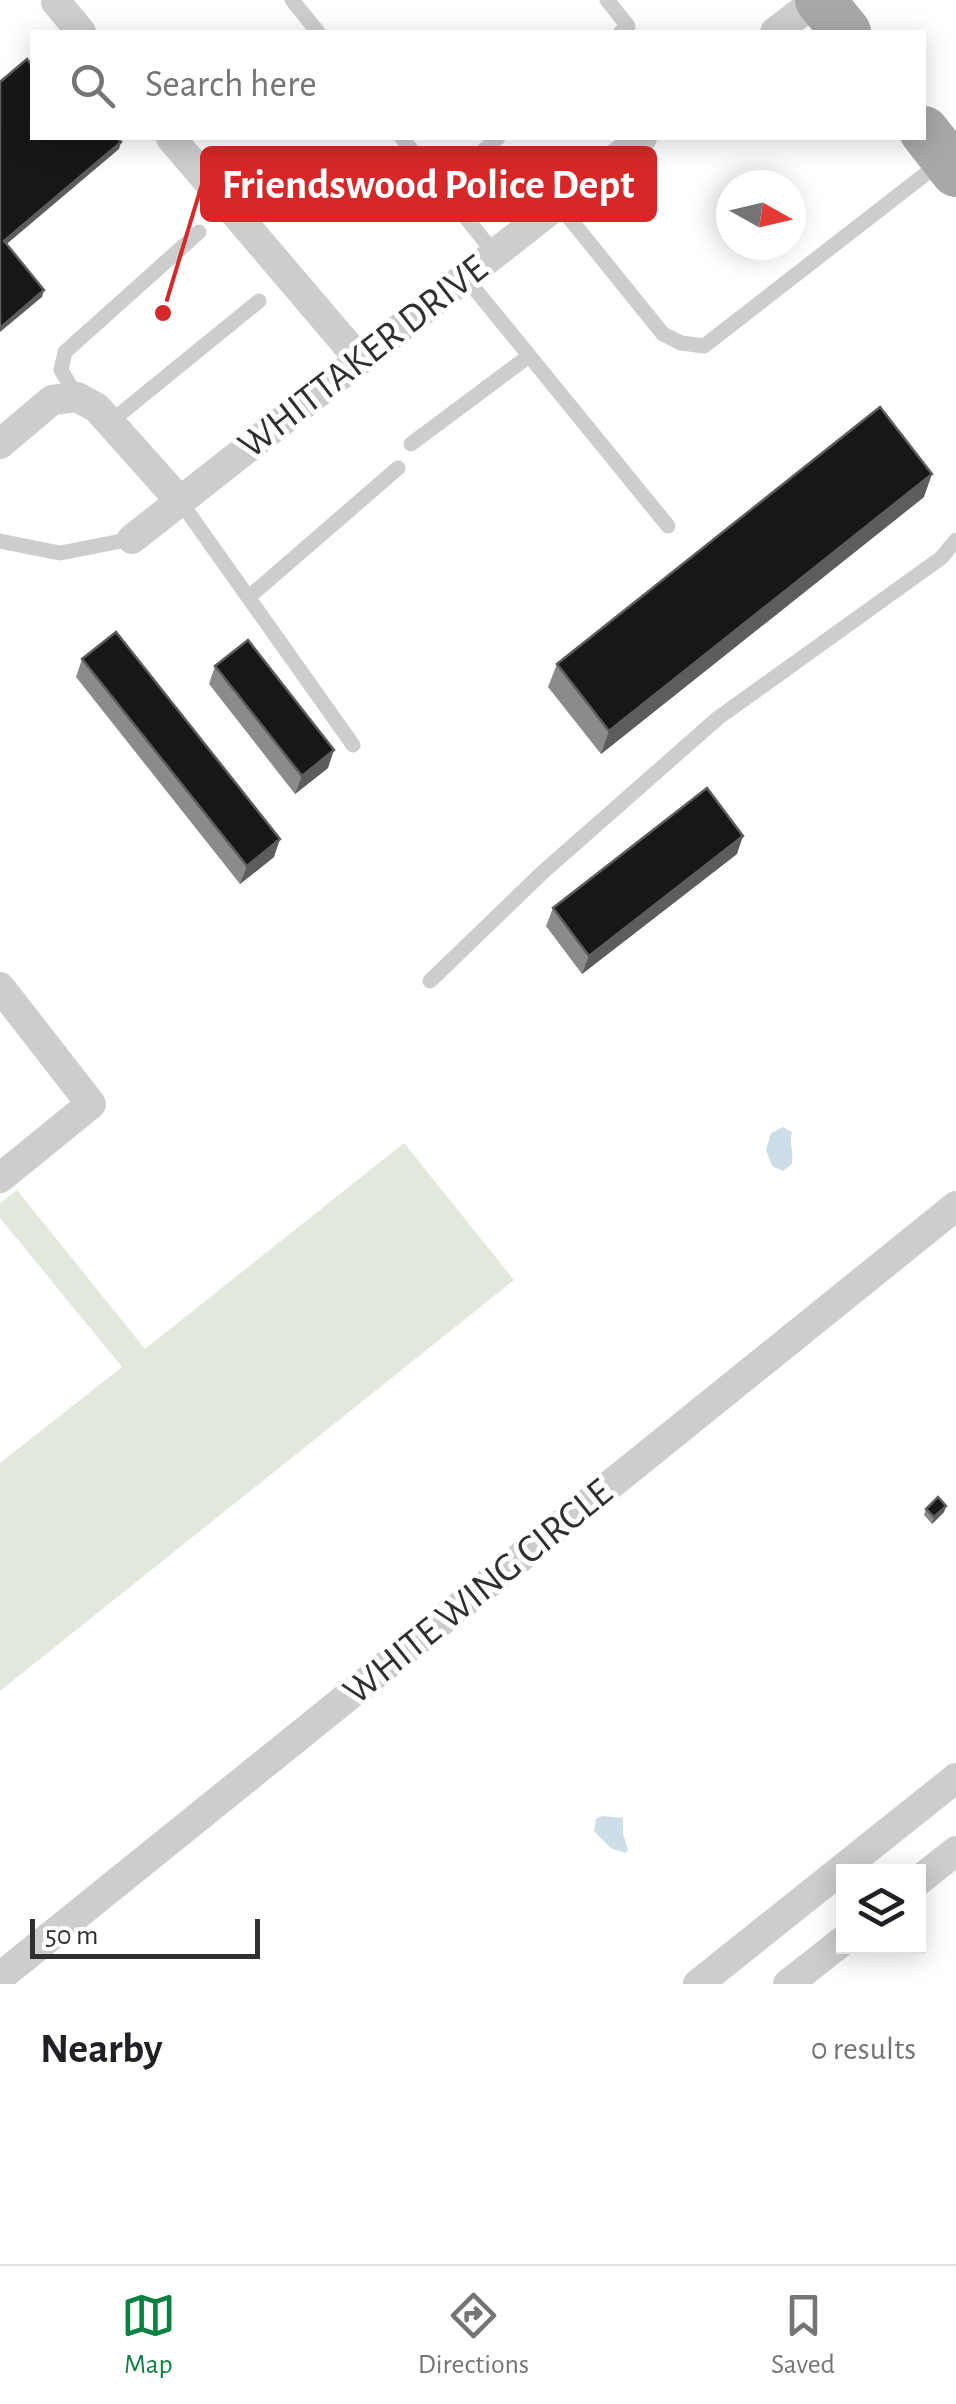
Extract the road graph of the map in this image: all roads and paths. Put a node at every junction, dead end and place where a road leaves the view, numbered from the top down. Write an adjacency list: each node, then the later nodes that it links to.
1 (292, 0): 6 (lane)
2 (608, 0): 7 (lane)
3 (818, 0): 8 (street); 9 (main road)
4 (55, 1): 5 (street)
5 (79, 30)
6 (316, 30)
7 (623, 30)
8 (779, 30)
9 (844, 30)
10 (173, 140): 22 (street)
11 (404, 140): 15 (lane)
12 (496, 140): 15 (lane)
13 (639, 140): 16 (street, WHITTAKER DRIVE)
14 (942, 154): 16 (lane)
15 (441, 187): 18 (lane)
16 (558, 204): 18 (street, WHITTAKER DRIVE)
17 (200, 232): 23 (lane)
18 (495, 254): 19 (street, WHITTAKER DRIVE)
19 (464, 277): 21 (lane); 22 (street, WHITTAKER DRIVE)
20 (259, 301): 24 (lane)
21 (529, 356): 26 (lane); 29 (lane)
22 (360, 360): 28 (street, WHITTAKER DRIVE)
23 (77, 397): 24 (street); 25 (street)
24 (110, 422): 28 (street)
25 (0, 444)
26 (411, 444)
27 (398, 468): 33 (lane)
28 (180, 501): 30 (street, WHITTAKER DRIVE); 33 (lane)
29 (668, 526)
30 (132, 539): 32 (lane)
31 (956, 540): 35 (lane)
32 (0, 541)
33 (248, 598): 34 (lane)
34 (353, 745)
35 (430, 981)
36 (0, 987): 37 (street)
37 (0, 1178)
38 (956, 1206): 43 (street, WHITE WING CIRCLE)
39 (956, 1778): 44 (street)
40 (956, 1851): 41 (street)
41 (926, 1875)
42 (836, 1946): 45 (street)
43 (0, 1977)
44 (698, 1984)
45 (788, 1984)

